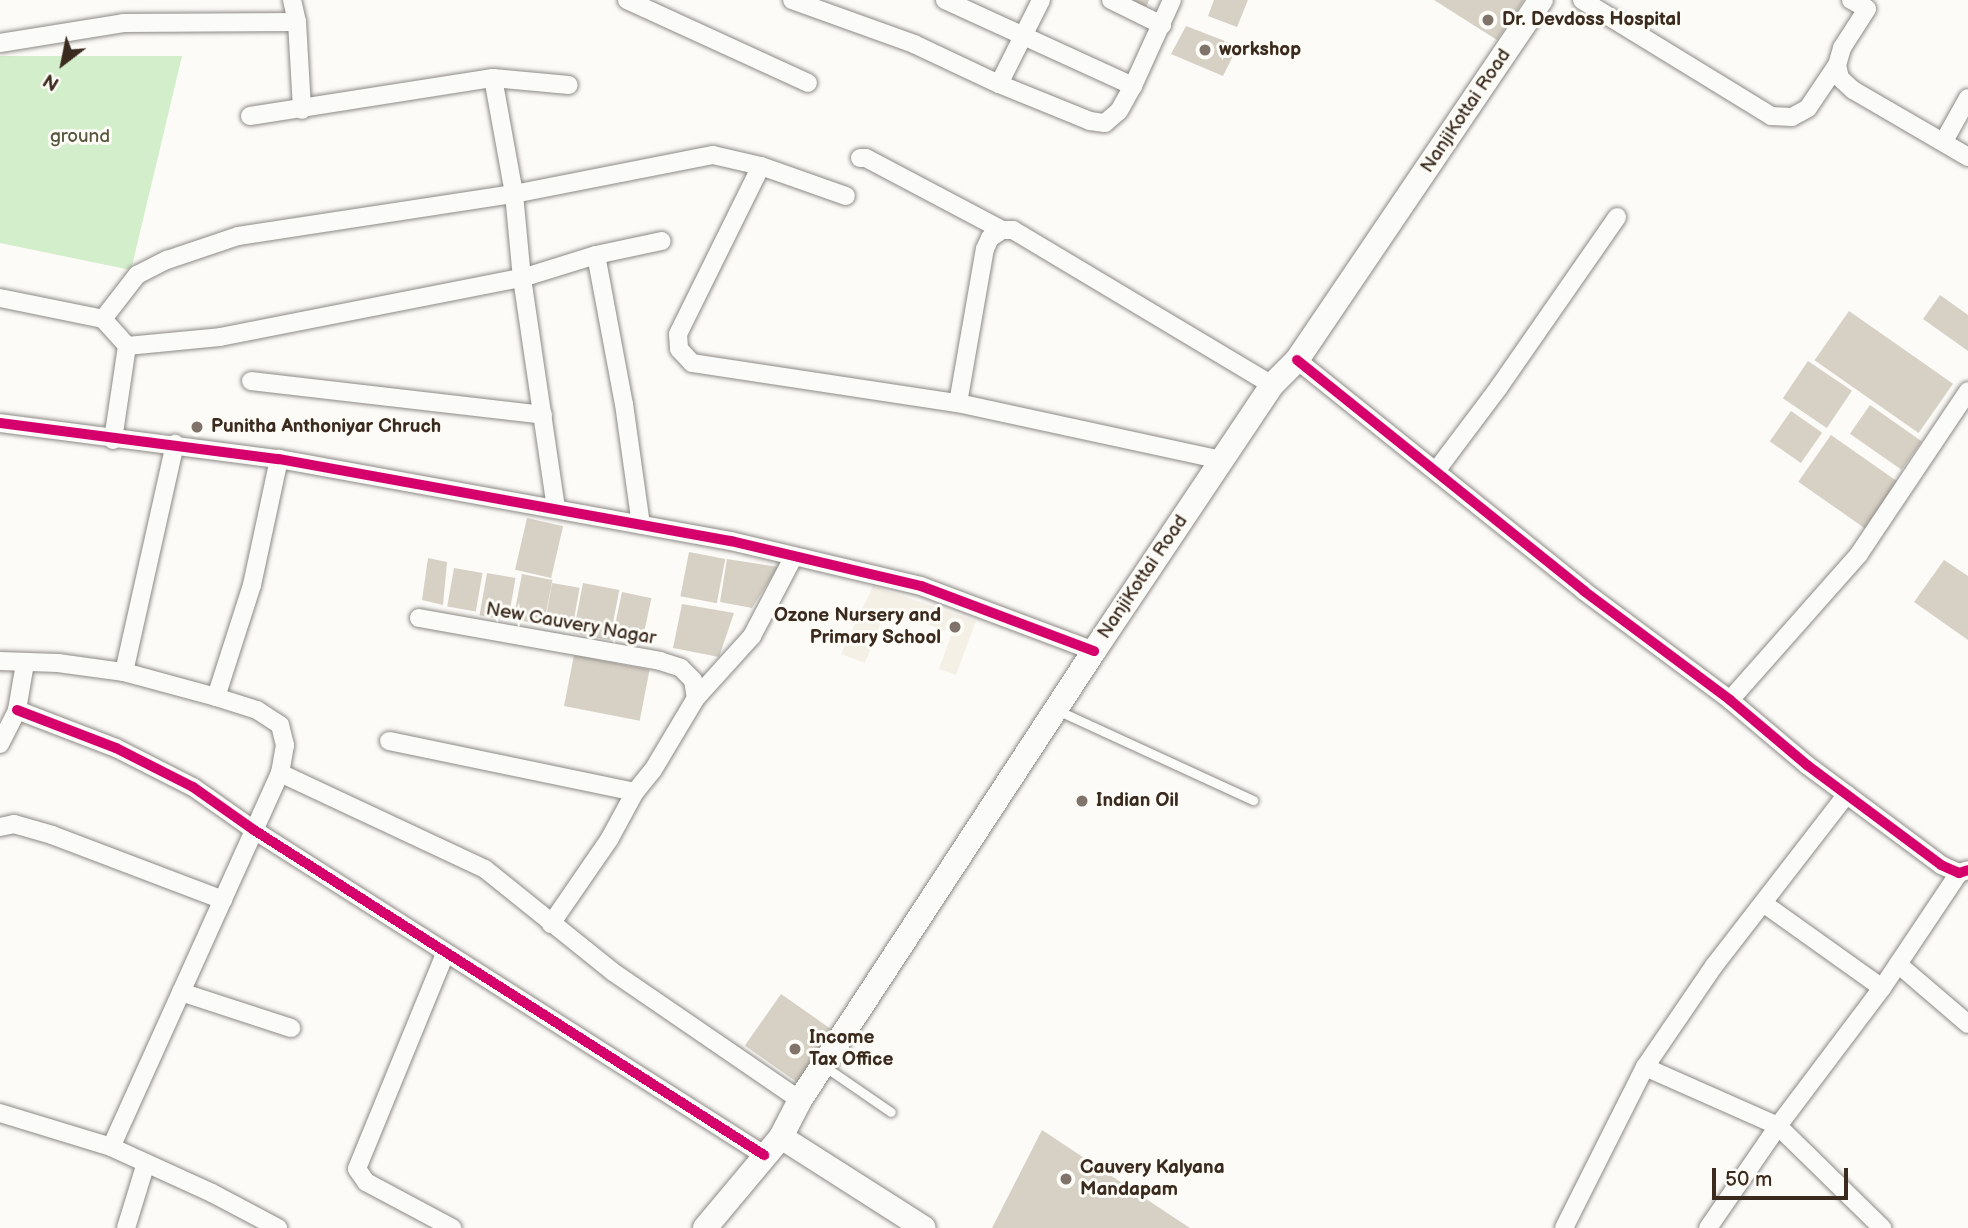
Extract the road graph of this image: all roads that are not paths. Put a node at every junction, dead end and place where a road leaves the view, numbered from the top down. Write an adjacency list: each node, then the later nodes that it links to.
1 (292, 0): 12 (street)
2 (627, 0): 18 (street)
3 (792, 0): 11 (street)
4 (945, 0): 14 (street)
5 (1041, 0): 14 (street)
6 (1111, 0): 13 (street)
7 (1172, 0): 13 (street)
8 (1541, 0): 39 (main road, NanjiKottai Road)
9 (1581, 0): 16 (street)
10 (1863, 3): 16 (street)
11 (832, 7): 20 (street)
12 (297, 22): 15 (street); 23 (street)
13 (1162, 24): 21 (street)
14 (1024, 36): 20 (street); 21 (street)
15 (0, 43)
16 (1837, 65): 25 (street)
17 (493, 78): 19 (street); 23 (street); 29 (street)
18 (808, 83)
19 (569, 85)
20 (999, 85): 21 (street)
21 (1133, 86)
22 (1968, 98): 25 (street)
23 (302, 110): 24 (street)
24 (250, 116)
25 (1944, 141): 26 (street)
26 (1968, 157)
27 (860, 158): 32 (street)
28 (761, 166): 29 (street); 30 (street); 43 (street)
29 (514, 194): 35 (street); 37 (street)
30 (846, 196)
31 (1617, 217): 50 (street)
32 (1002, 230): 41 (street); 43 (street)
33 (662, 241): 34 (street)
34 (596, 255): 35 (street); 52 (street)
35 (522, 278): 38 (street); 44 (street)
36 (0, 298): 37 (street)
37 (103, 319): 38 (street)
38 (127, 346): 46 (street)
39 (1297, 360): 41 (main road, NanjiKottai Road); 50 (street)
40 (251, 381): 44 (street)
41 (1272, 385): 49 (main road, NanjiKottai Road)
42 (1968, 391): 61 (street)
43 (958, 403): 49 (street)
44 (543, 415): 51 (street)
45 (0, 423): 46 (street)
46 (113, 440): 47 (street)
47 (175, 444): 48 (street); 58 (street)
48 (279, 459): 51 (street); 59 (street)
49 (1222, 460): 55 (main road, NanjiKottai Road)
50 (1436, 471): 61 (street)
51 (556, 509): 52 (street)
52 (640, 525): 53 (street)
53 (794, 556): 55 (street); 60 (street)
54 (419, 618): 60 (street, New Cauvery Nagar)
55 (1094, 651): 62 (main road, NanjiKottai Road)
56 (0, 661): 57 (street)
57 (25, 663): 58 (street); 63 (street)
58 (124, 671): 59 (street)
59 (216, 697): 66 (street)
60 (696, 698): 67 (street)
61 (1730, 700): 68 (street)
62 (1056, 709): 69 (lane); 82 (main road, NanjiKottai Road)
63 (17, 710): 65 (street); 71 (street)
64 (389, 741): 67 (street)
65 (0, 744)
66 (280, 773): 71 (street); 75 (street)
67 (635, 792): 75 (street)
68 (1847, 794): 72 (street); 74 (street)
69 (1253, 800)
70 (0, 827): 73 (street)
71 (254, 830): 73 (street); 76 (street)
72 (1964, 872): 77 (street)
73 (222, 901): 79 (street)
74 (1763, 903): 78 (street); 83 (street)
75 (551, 925): 84 (street)
76 (445, 954): 90 (street); 94 (street)
77 (1898, 964): 78 (street); 80 (street)
78 (1882, 988): 87 (street)
79 (181, 992): 81 (street); 89 (street)
80 (1968, 1024)
81 (291, 1028)
82 (824, 1065): 84 (main road, NanjiKottai Road); 85 (lane)
83 (1645, 1067): 87 (street); 97 (street)
84 (800, 1100): 88 (main road, NanjiKottai Road)
85 (891, 1112)
86 (0, 1113): 89 (street)
87 (1778, 1126): 98 (street); 99 (street)
88 (781, 1137): 90 (main road, NanjiKottai Road); 96 (main road)
89 (111, 1147): 91 (street)
90 (764, 1155): 95 (main road, NanjiKottai Road)
91 (146, 1163): 92 (street); 93 (street)
92 (126, 1228)
93 (278, 1228)
94 (452, 1228)
95 (705, 1228)
96 (924, 1228)
97 (1564, 1228)
98 (1708, 1228)
99 (1882, 1228)

